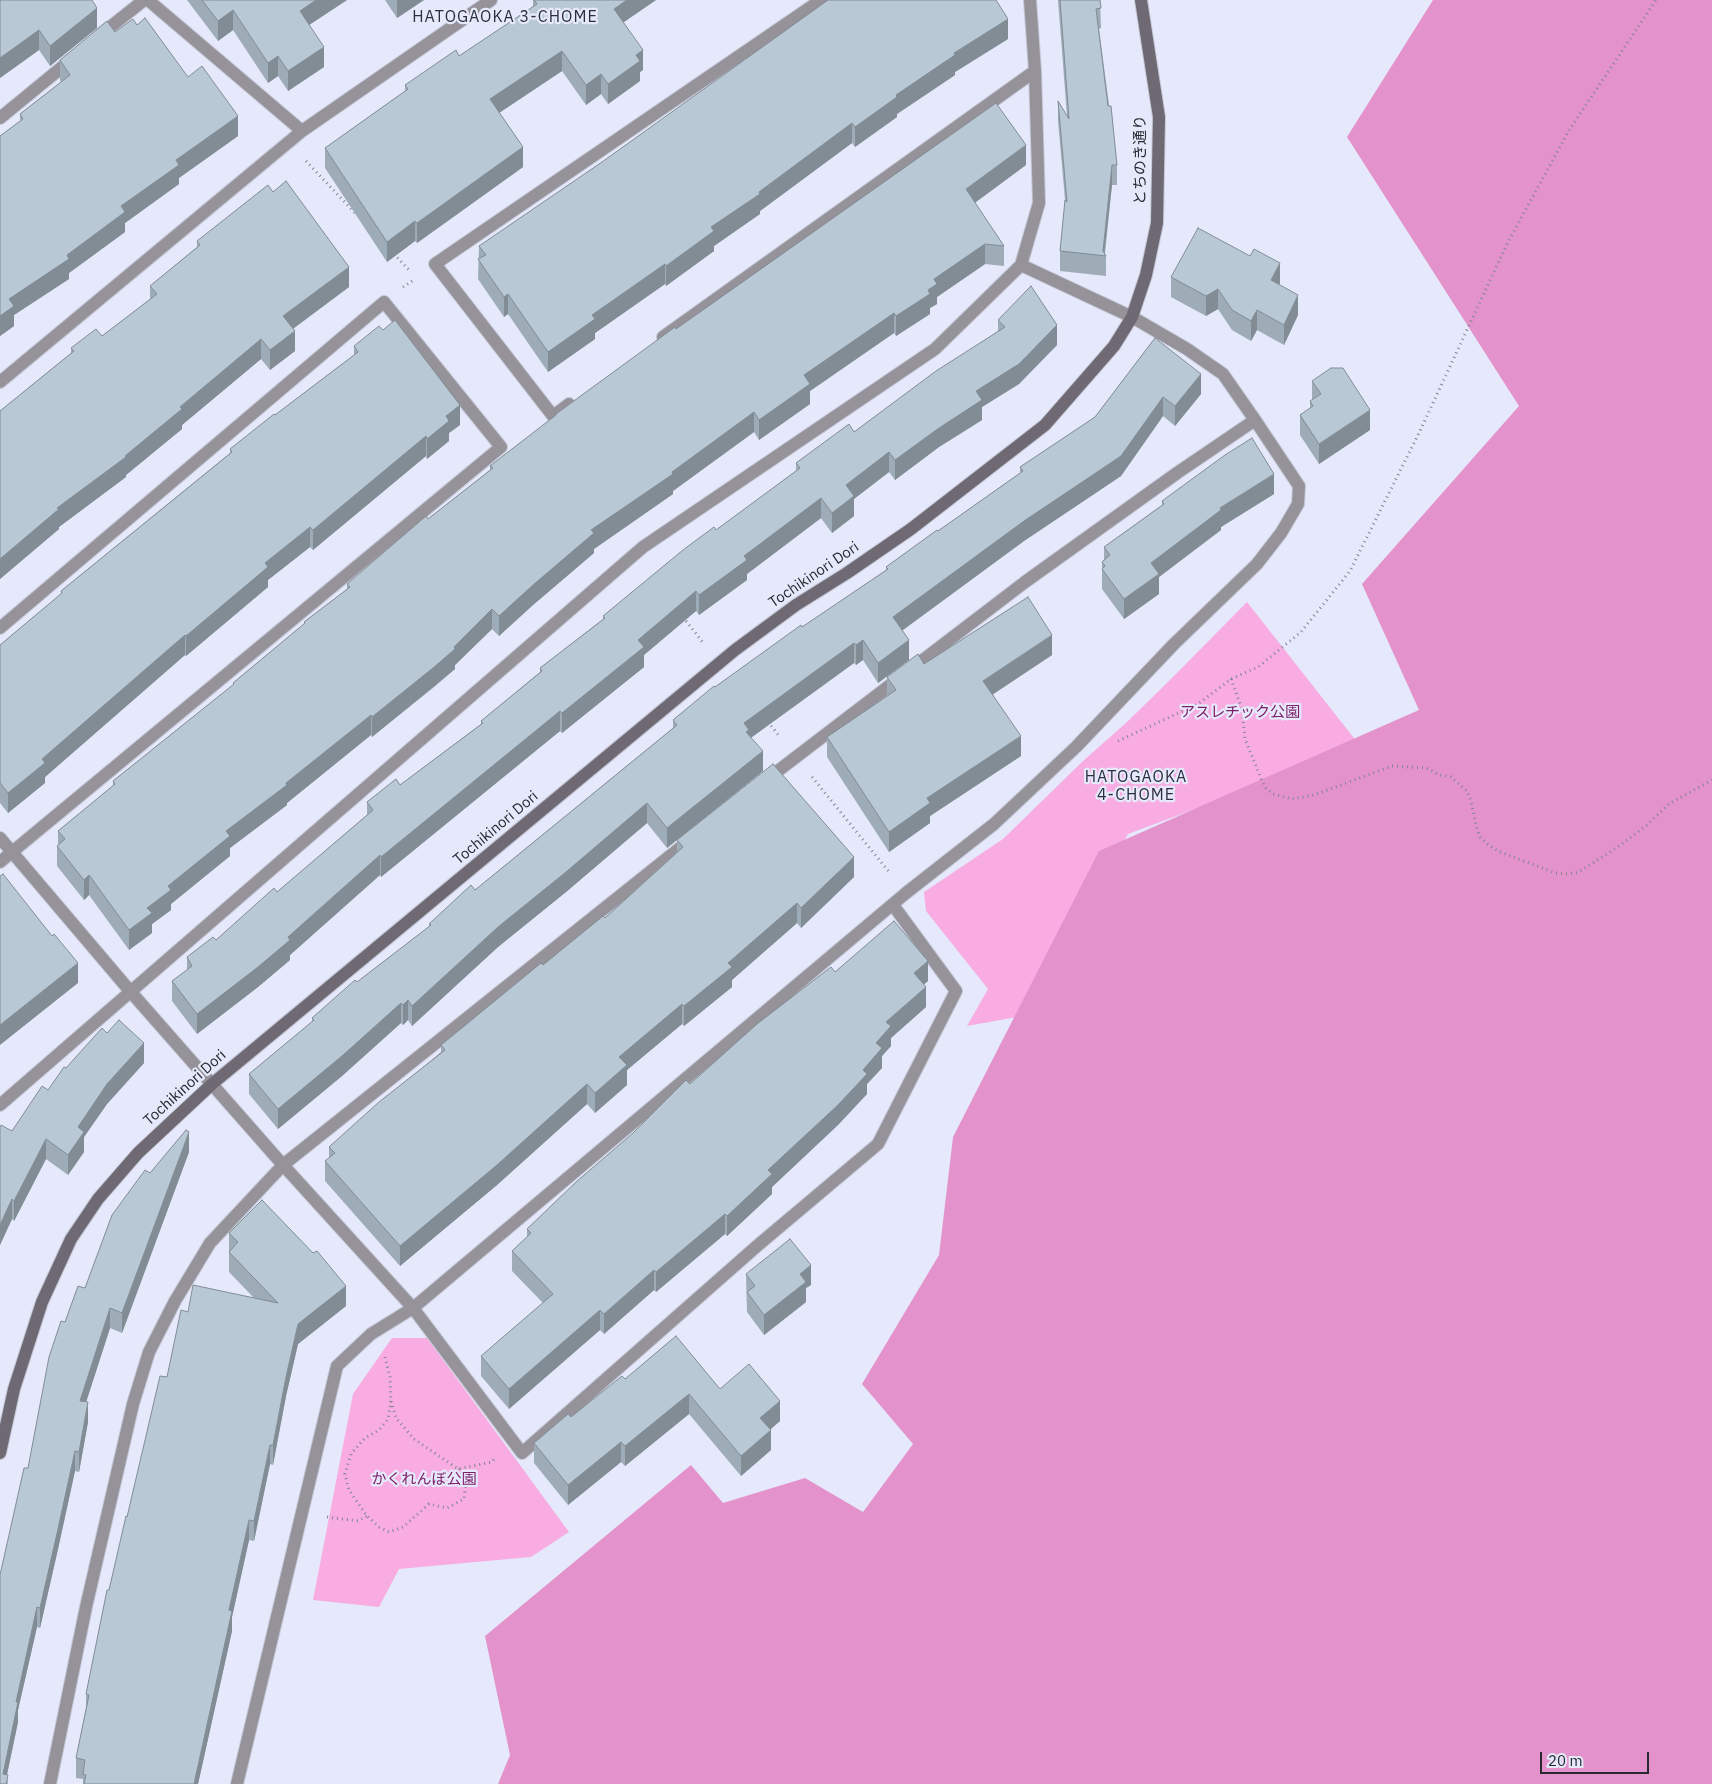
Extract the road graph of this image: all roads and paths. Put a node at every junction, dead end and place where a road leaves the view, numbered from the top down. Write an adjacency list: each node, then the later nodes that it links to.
1 (144, 0): 9 (street)
2 (148, 0): 10 (street)
3 (492, 0): 10 (street)
4 (821, 0): 19 (street)
5 (1030, 0): 8 (street)
6 (1141, 0): 16 (street, とちのき通り)
7 (1656, 0): 24 (path)
8 (1035, 71): 14 (street); 17 (street)
9 (0, 118)
10 (302, 131): 18 (street)
11 (302, 157): 12 (path)
12 (356, 214)
13 (390, 250): 15 (path)
14 (1021, 266): 16 (street); 36 (street)
15 (384, 302): 22 (street); 32 (street)
16 (1132, 317): 20 (street); 23 (street, Tochikinori Dori)
17 (649, 347)
18 (0, 382)
19 (577, 399)
20 (1255, 420): 26 (street); 27 (street)
21 (677, 610): 23 (path)
22 (0, 628)
23 (721, 664): 37 (street, Tochikinori Dori)
24 (1231, 680): 26 (path); 28 (path)
25 (764, 718): 27 (path)
26 (1076, 747): 34 (street)
27 (795, 756): 29 (street); 34 (path)
28 (1712, 780)
29 (756, 787)
30 (702, 831): 39 (street)
31 (0, 838): 32 (street)
32 (12, 852): 33 (street); 36 (street)
33 (0, 862)
34 (906, 893): 35 (street)
35 (893, 905): 40 (street); 43 (street)
36 (130, 991): 37 (street); 38 (street)
37 (212, 1084): 39 (street); 44 (street, Tochikinori Dori)
38 (0, 1105)
39 (283, 1165): 40 (street); 48 (street)
40 (413, 1308): 41 (street); 43 (street)
41 (371, 1334): 42 (path); 49 (street)
42 (391, 1401): 45 (path); 46 (path)
43 (512, 1437): 45 (path)
44 (0, 1454)
45 (458, 1469): 46 (path)
46 (368, 1516): 47 (path)
47 (338, 1518)
48 (50, 1784)
49 (237, 1784)

